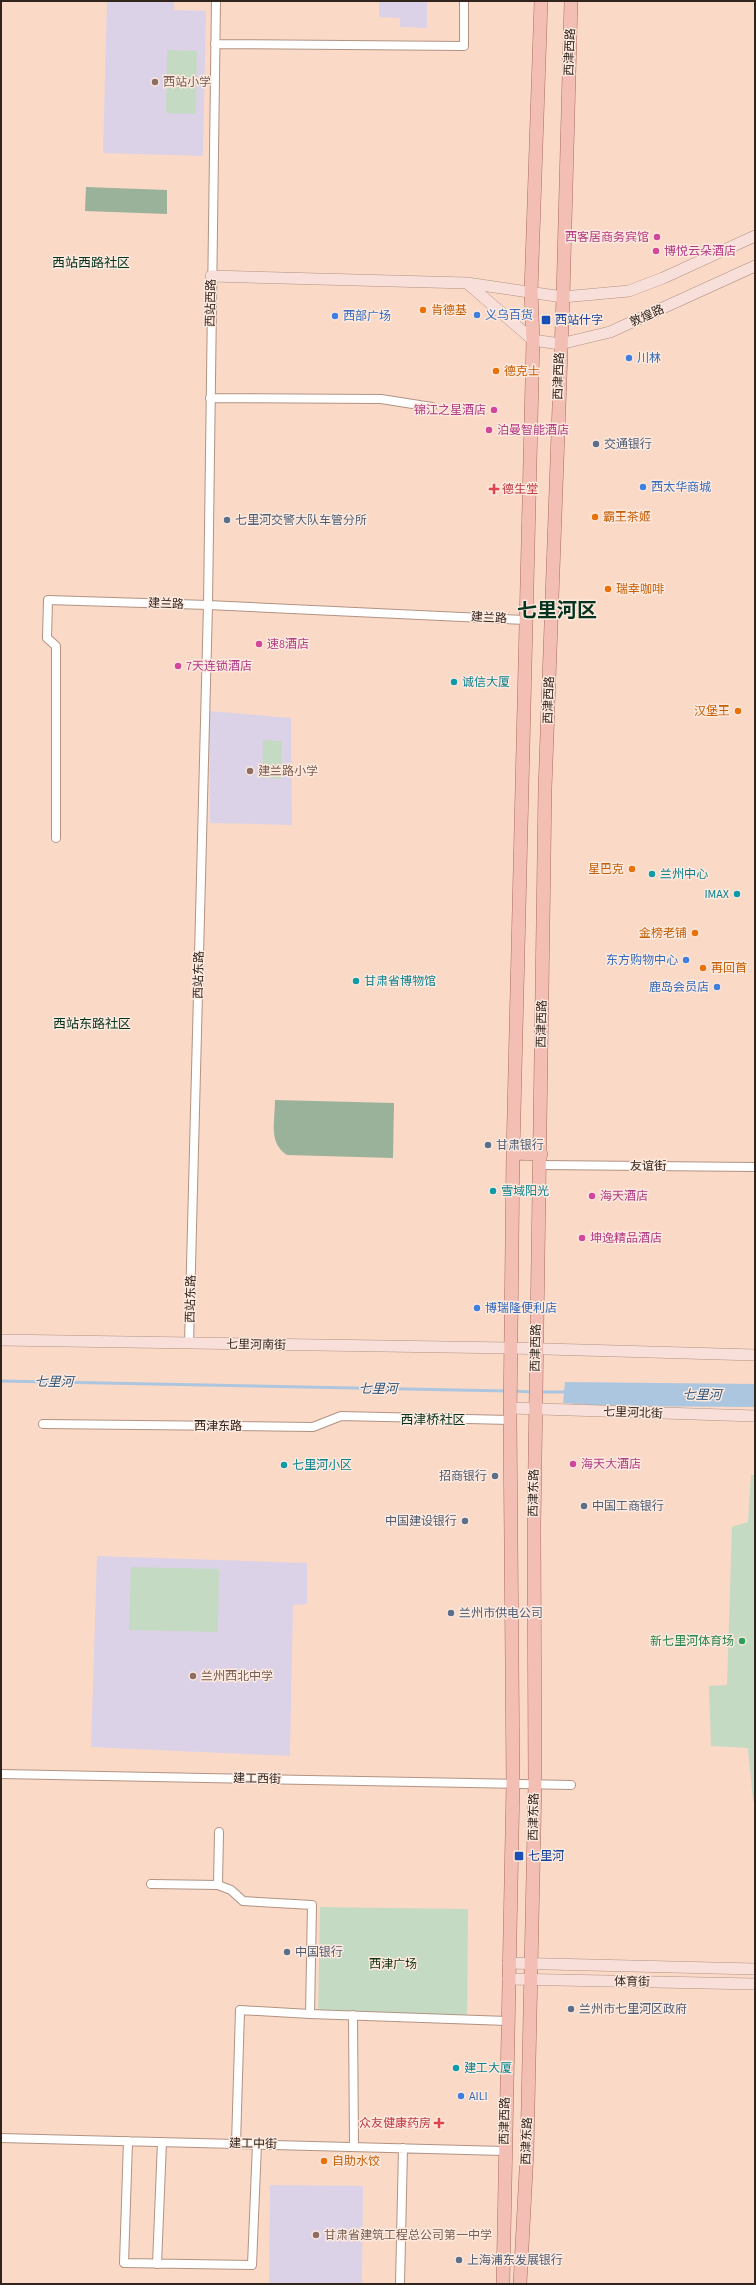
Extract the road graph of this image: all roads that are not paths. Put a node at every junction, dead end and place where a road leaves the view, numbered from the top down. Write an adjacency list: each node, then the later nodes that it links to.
1 (216, 1): 5 (street, 西站西路)
2 (464, 1): 5 (street)
3 (541, 1): 10 (main road, 西津西路)
4 (571, 1): 11 (main road, 西津西路)
5 (215, 44): 8 (street, 西站西路)
6 (755, 236): 11 (street)
7 (755, 266): 13 (street, 敦煌路)
8 (211, 276): 9 (street); 14 (street, 西站西路)
9 (467, 283): 10 (street); 12 (street)
10 (531, 292): 11 (street); 12 (main road, 西津西路)
11 (563, 297): 13 (main road, 西津西路)
12 (533, 340): 13 (street, 敦煌路); 17 (main road, 西津西路)
13 (560, 344): 20 (main road, 西津西路)
14 (210, 398): 15 (street); 16 (street, 西站西路)
15 (432, 407)
16 (208, 605): 17 (street, 建兰路); 18 (street, 建兰路); 23 (street, 西站东路)
17 (526, 620): 19 (main road, 西津西路)
18 (56, 838)
19 (513, 1153): 20 (main road); 24 (main road, 西津西路)
20 (541, 1160): 21 (street, 友谊街); 25 (main road, 西津西路)
21 (755, 1167)
22 (1, 1340): 23 (street, 七里河南街)
23 (189, 1344): 24 (street, 七里河南街)
24 (511, 1348): 25 (street); 28 (main road, 西津西路)
25 (536, 1349): 26 (street); 27 (main road, 西津西路)
26 (755, 1355)
27 (535, 1404): 28 (street, 七里河北街); 29 (street, 七里河北街); 33 (main road, 西津东路)
28 (510, 1409): 30 (street, 西津东路); 32 (main road, 西津东路)
29 (755, 1416)
30 (43, 1424)
31 (1, 1774): 32 (street, 建工西街)
32 (512, 1784): 33 (street, 建工西街); 38 (main road, 西津东路)
33 (535, 1784): 34 (street, 建工西街); 39 (main road, 西津东路)
34 (571, 1785)
35 (219, 1832): 37 (street)
36 (151, 1884): 37 (street)
37 (218, 1885): 44 (street)
38 (508, 1961): 39 (street, 体育街); 41 (main road, 西津西路)
39 (531, 1964): 40 (street, 体育街); 42 (main road, 西津东路)
40 (755, 1969)
41 (508, 1979): 42 (street, 体育街); 46 (main road, 西津西路)
42 (531, 1980): 43 (street, 体育街); 58 (main road, 西津东路)
43 (755, 1984)
44 (310, 2014): 45 (street); 50 (street)
45 (354, 2015): 46 (street); 52 (street)
46 (507, 2021): 54 (main road, 西津西路)
47 (1, 2138): 48 (street, 建工中街)
48 (128, 2141): 49 (street, 建工中街); 55 (street)
49 (162, 2142): 50 (street, 建工中街); 55 (street)
50 (236, 2144): 51 (street, 建工中街)
51 (257, 2144): 52 (street, 建工中街); 55 (street)
52 (354, 2147): 53 (street, 建工中街)
53 (403, 2148): 54 (street, 建工中街); 56 (street)
54 (504, 2151): 57 (main road, 西津西路)
55 (157, 2264)
56 (400, 2284)
57 (503, 2284)
58 (520, 2284)

